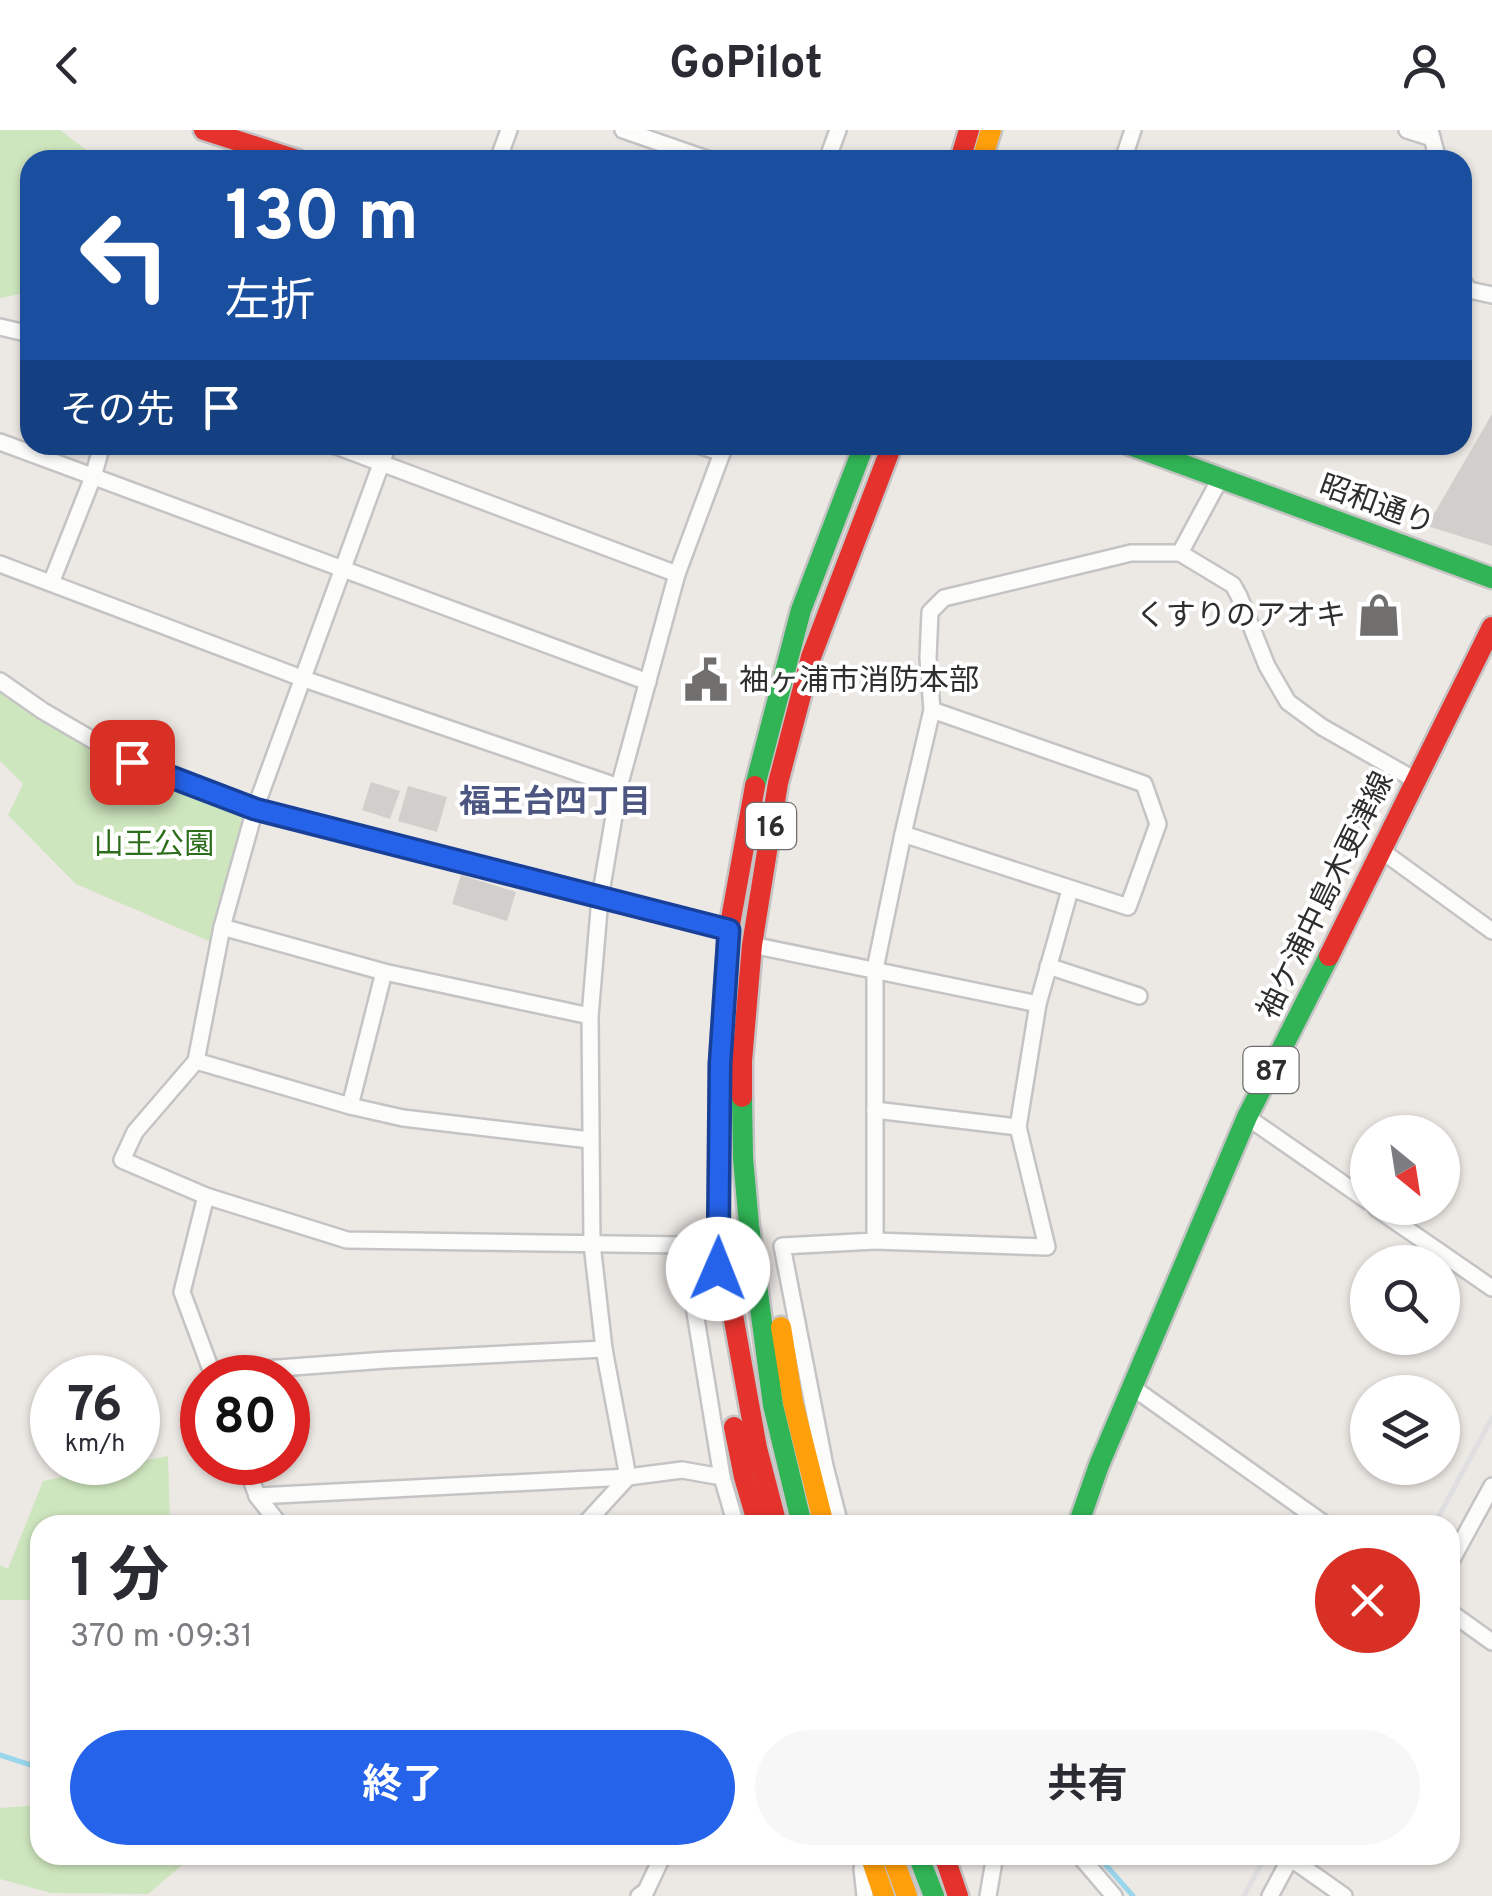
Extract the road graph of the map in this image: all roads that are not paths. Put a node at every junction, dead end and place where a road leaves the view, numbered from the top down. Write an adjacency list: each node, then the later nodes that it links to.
1 (623, 130): 6 (street)
2 (1407, 130): 4 (street)
3 (209, 131): 5 (main road)
4 (1431, 134)
5 (267, 150)
6 (681, 150)
7 (35, 455): 16 (street)
8 (99, 455): 16 (street)
9 (360, 455): 15 (street)
10 (385, 455): 15 (street)
11 (722, 455): 21 (street)
12 (860, 455): 37 (main road, 16)
13 (888, 455): 39 (main road, 16)
14 (1156, 455): 17 (main road, 昭和通り)
15 (382, 463): 20 (street); 21 (street)
16 (93, 477): 20 (street); 23 (street)
17 (1220, 480): 18 (street); 22 (main road, 昭和通り)
18 (1180, 553): 28 (street); 29 (street)
19 (0, 564): 23 (street)
20 (343, 570): 25 (street); 27 (street)
21 (677, 574): 27 (street)
22 (1492, 578)
23 (51, 584): 25 (street)
24 (1492, 627): 29 (main road, 袖ケ浦中島木更津線 / 87)
25 (304, 678): 30 (street); 31 (street)
26 (0, 681): 31 (street)
27 (648, 682): 30 (street)
28 (932, 710): 32 (street); 34 (street)
29 (1415, 780): 33 (main road, 袖ケ浦中島木更津線 / 87)
30 (619, 788): 35 (street)
31 (255, 809): 35 (street); 36 (street)
32 (902, 834): 34 (street); 41 (street)
33 (1382, 852): 38 (street); 49 (main road, 袖ケ浦中島木更津線 / 87)
34 (1070, 890): 40 (street)
35 (600, 898): 37 (street); 45 (street)
36 (222, 927): 42 (street); 46 (street)
37 (729, 930): 56 (main road, 16)
38 (1492, 930)
39 (752, 944): 41 (street); 55 (main road, 16)
40 (1048, 966): 43 (street); 44 (street)
41 (875, 969): 44 (street); 48 (street)
42 (384, 972): 45 (street); 47 (street)
43 (1139, 996)
44 (1038, 1004): 50 (street)
45 (590, 1016): 51 (street)
46 (196, 1061): 47 (street); 53 (street)
47 (350, 1106): 51 (street)
48 (875, 1110): 50 (street); 57 (street)
49 (1247, 1118): 52 (street); 63 (main road, 袖ケ浦中島木更津線 / 87)
50 (1018, 1127): 57 (street)
51 (590, 1140): 58 (street)
52 (1350, 1189)
53 (206, 1196): 58 (street); 61 (street)
54 (1401, 1225): 59 (street)
55 (750, 1226): 74 (main road, 16); 75 (main road, 16)
56 (719, 1237): 72 (main road, 16); 73 (main road, 16)
57 (875, 1241): 76 (street)
58 (592, 1244): 60 (street); 64 (street)
59 (1492, 1288)
60 (604, 1349): 62 (street); 65 (street)
61 (206, 1355)
62 (310, 1367)
63 (1132, 1387): 77 (main road, 袖ケ浦中島木更津線 / 87); 78 (street)
64 (722, 1477): 65 (street); 71 (street)
65 (628, 1478): 68 (street); 70 (street)
66 (253, 1485): 68 (street)
67 (1492, 1486): 79 (street)
68 (257, 1496): 69 (street)
69 (272, 1515)
70 (593, 1515)
71 (733, 1515)
72 (755, 1515)
73 (774, 1515)
74 (800, 1515)
75 (821, 1515)
76 (837, 1515)
77 (1081, 1515)
78 (1312, 1515)
79 (1460, 1545)
80 (1460, 1619): 81 (street)
81 (1491, 1639)
82 (658, 1865): 94 (street)
83 (861, 1865): 95 (street)
84 (873, 1865): 96 (main road)
85 (896, 1865): 97 (main road)
86 (922, 1865): 98 (main road)
87 (946, 1865): 93 (main road)
88 (960, 1865): 93 (main road)
89 (993, 1865): 99 (street)
90 (1088, 1865): 100 (street)
91 (1286, 1865): 101 (street)
92 (1303, 1865): 102 (street)
93 (953, 1891)
94 (639, 1896)
95 (865, 1896)
96 (884, 1896)
97 (908, 1896)
98 (934, 1896)
99 (988, 1896)
100 (1114, 1896)
101 (1270, 1896)
102 (1344, 1896)

